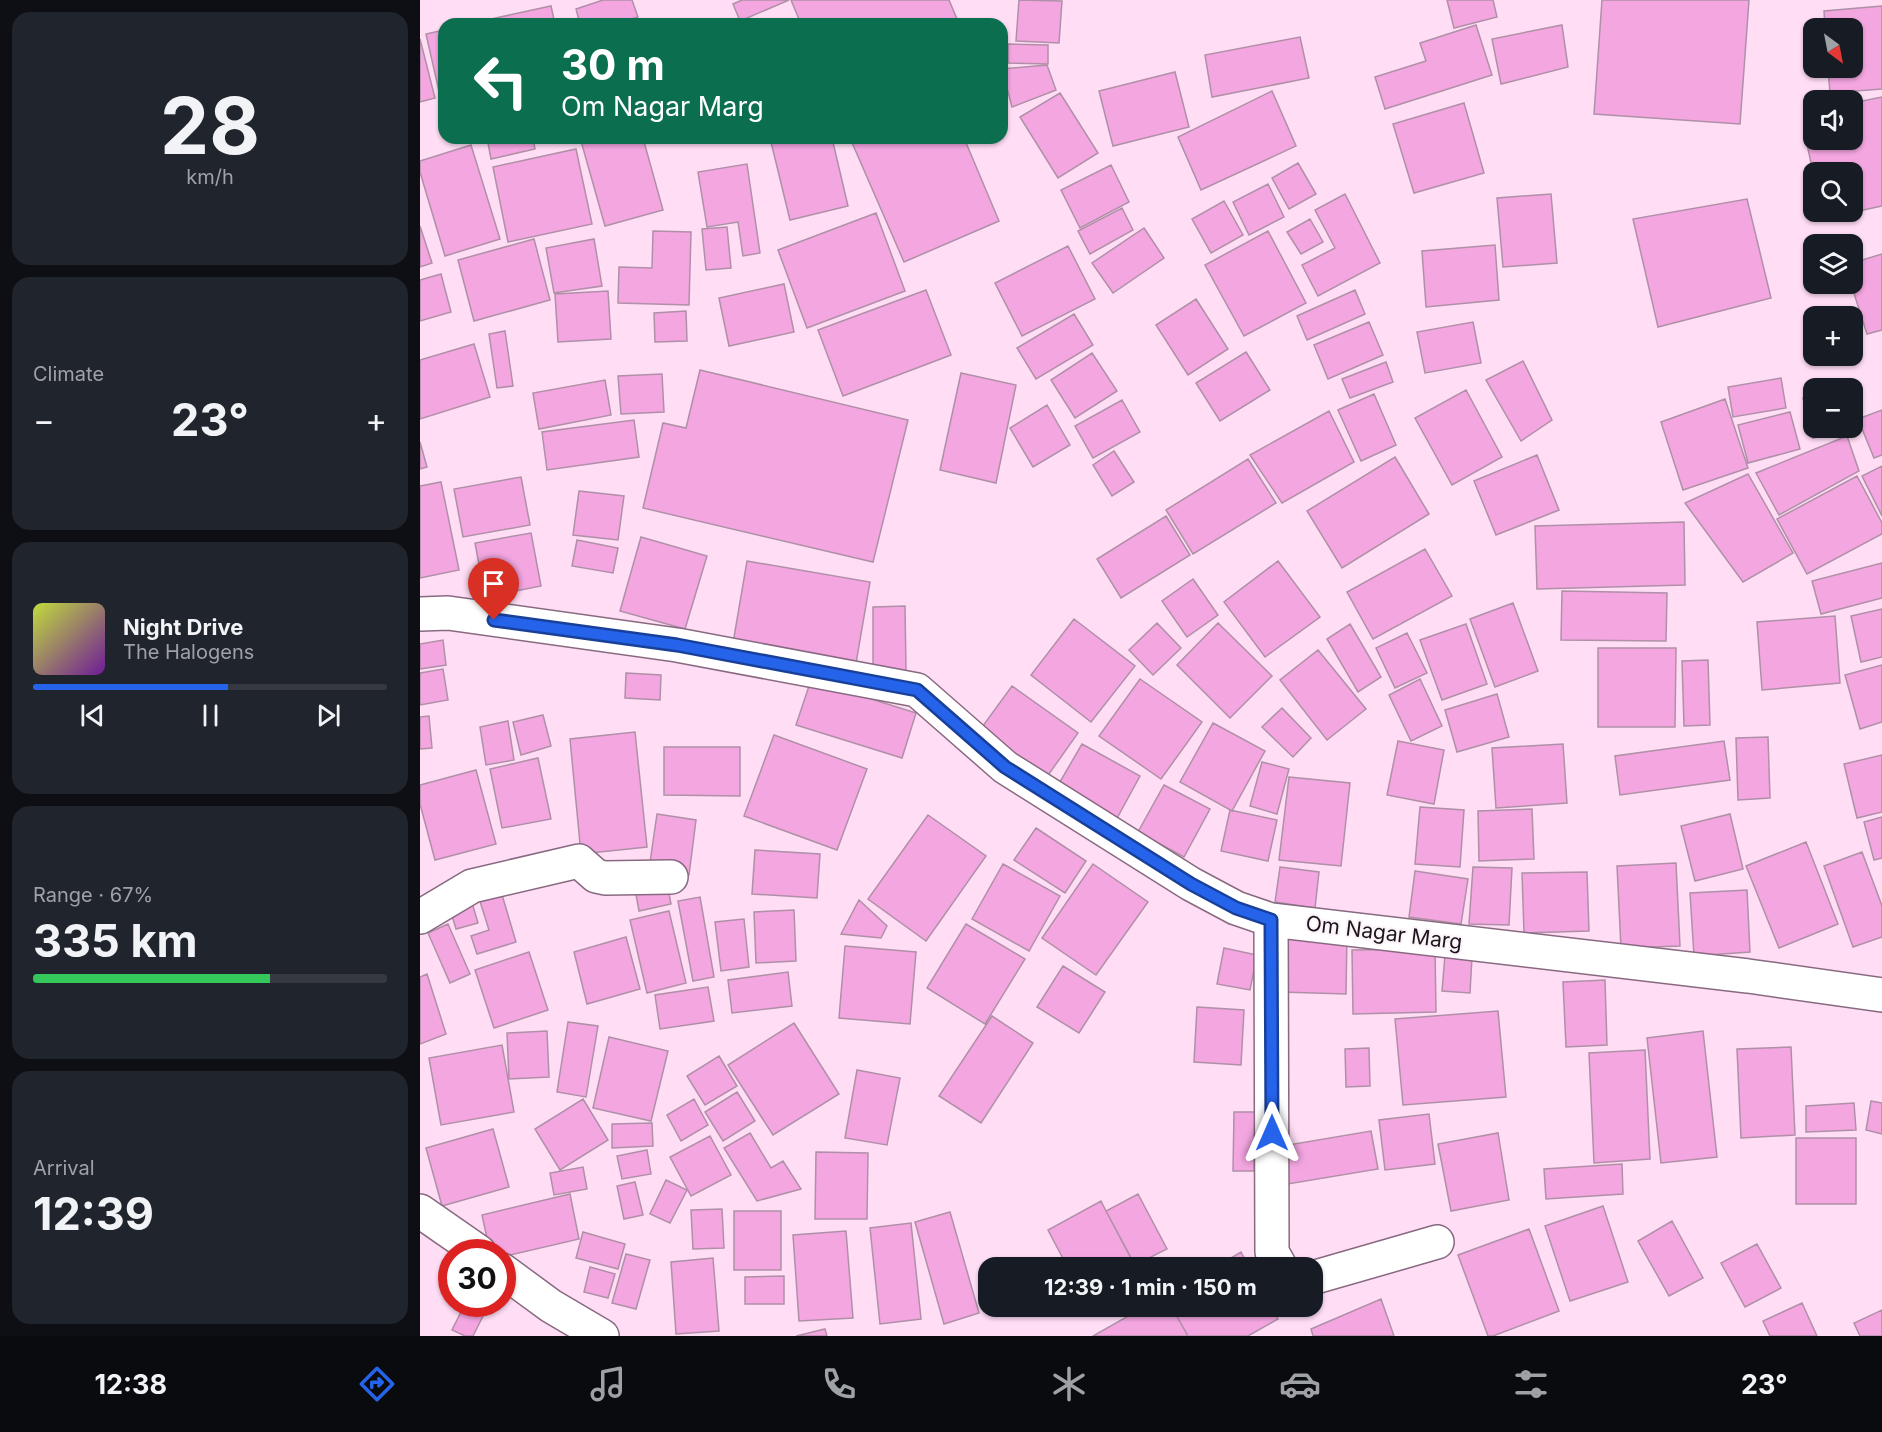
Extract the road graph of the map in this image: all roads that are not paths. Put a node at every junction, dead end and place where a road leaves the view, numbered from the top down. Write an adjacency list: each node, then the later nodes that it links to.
1 (420, 614): 4 (street, Om Nagar Marg)
2 (671, 877): 3 (street)
3 (420, 917)
4 (1271, 920): 5 (street, Om Nagar Marg); 9 (street)
5 (1882, 995)
6 (420, 1211): 7 (street)
7 (460, 1239)
8 (1437, 1242): 10 (street)
9 (1275, 1257)
10 (1323, 1275)
11 (516, 1280): 12 (street)
12 (602, 1336)

